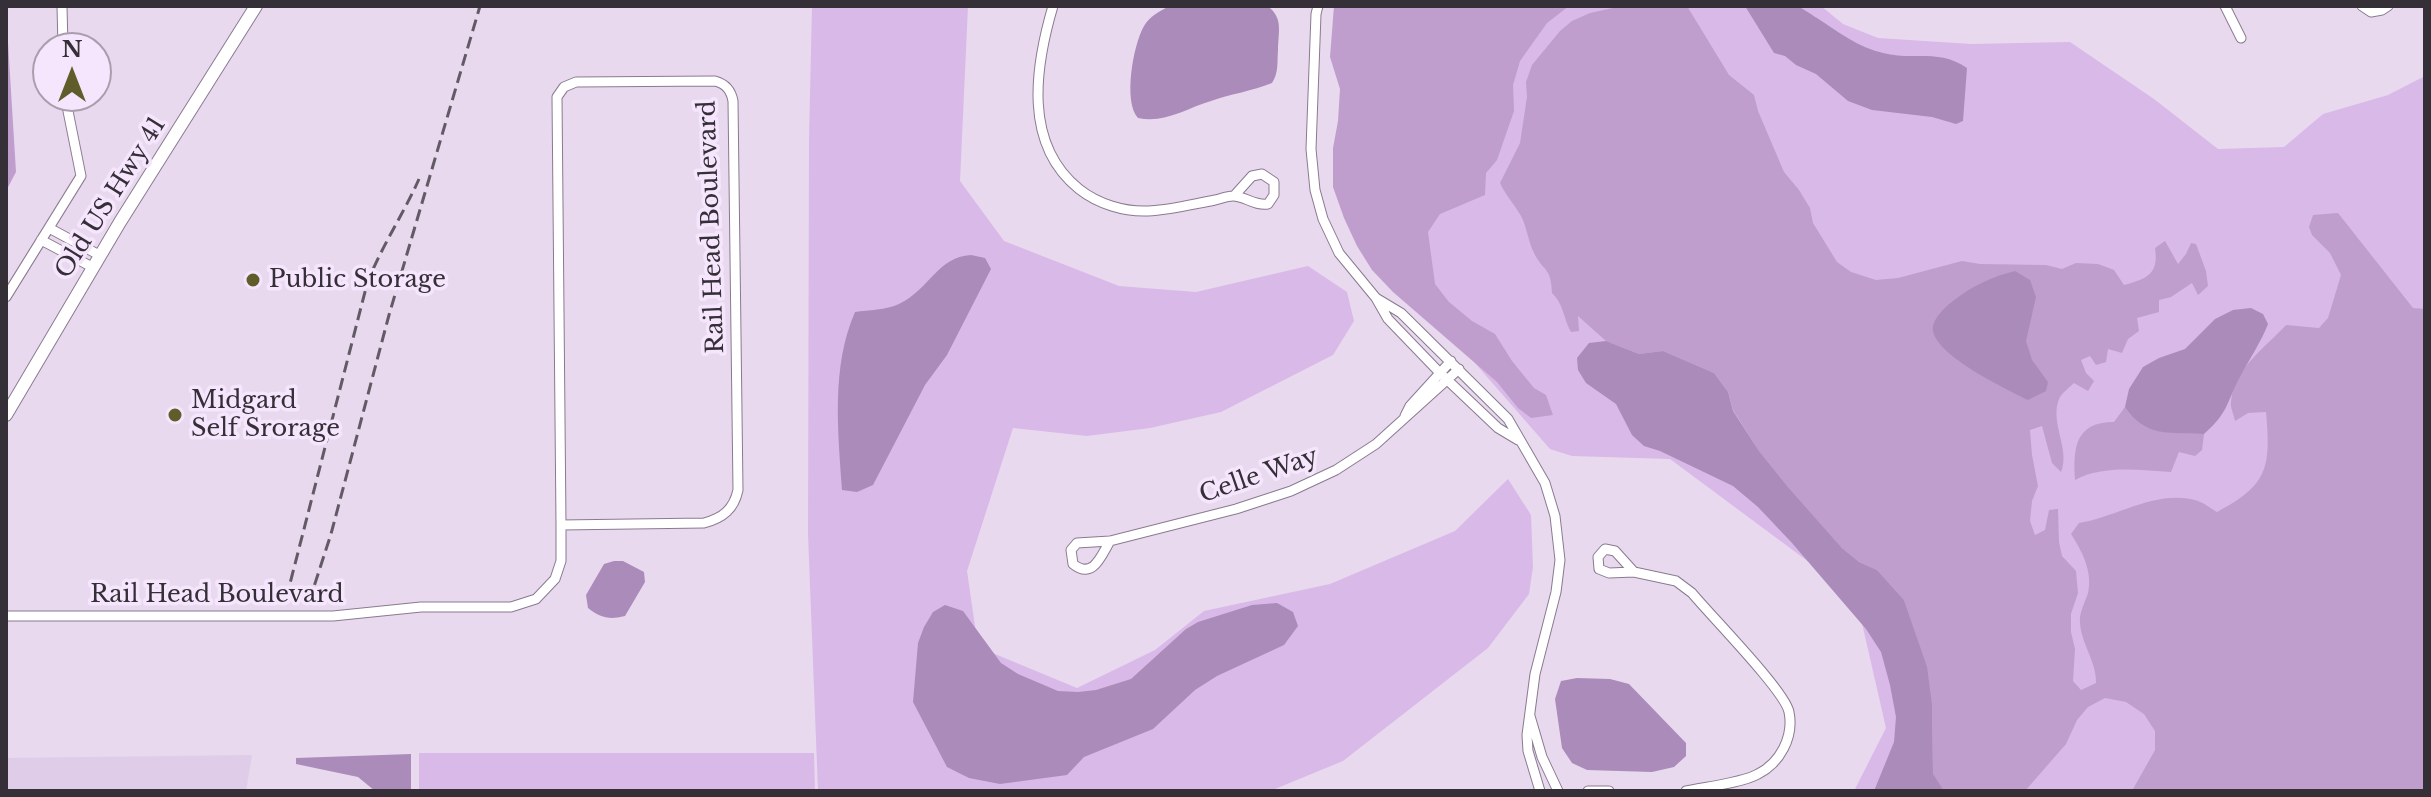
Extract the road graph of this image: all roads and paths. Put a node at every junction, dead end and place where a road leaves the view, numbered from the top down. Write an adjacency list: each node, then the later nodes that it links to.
1 (62, 6): 8 (street)
2 (256, 6): 14 (street, Old US Hwy 41)
3 (1053, 6): 11 (street)
4 (2225, 6): 9 (street)
5 (2362, 6): 6 (street)
6 (2388, 6)
7 (1316, 9): 17 (street)
8 (63, 32)
9 (2241, 38)
10 (68, 112): 12 (street)
11 (1234, 196)
12 (49, 228): 13 (street); 14 (street)
13 (41, 240): 15 (street); 16 (street)
14 (101, 256): 15 (street, Old US Hwy 41)
15 (94, 268): 20 (street, Old US Hwy 41)
16 (6, 297)
17 (1376, 298): 18 (street); 19 (street)
18 (1455, 365): 19 (street, Celle Way); 21 (street)
19 (1444, 377): 21 (street); 23 (street, Celle Way)
20 (6, 415)
21 (1518, 440): 26 (street)
22 (561, 525): 22 (street, Rail Head Boulevard); 25 (street, Rail Head Boulevard)
23 (1110, 541)
24 (1634, 572): 31 (street)
25 (6, 616)
26 (1529, 712): 27 (street); 28 (street)
27 (1540, 791)
28 (1558, 791)
29 (1588, 791): 30 (street)
30 (1609, 791)
31 (1686, 791)

